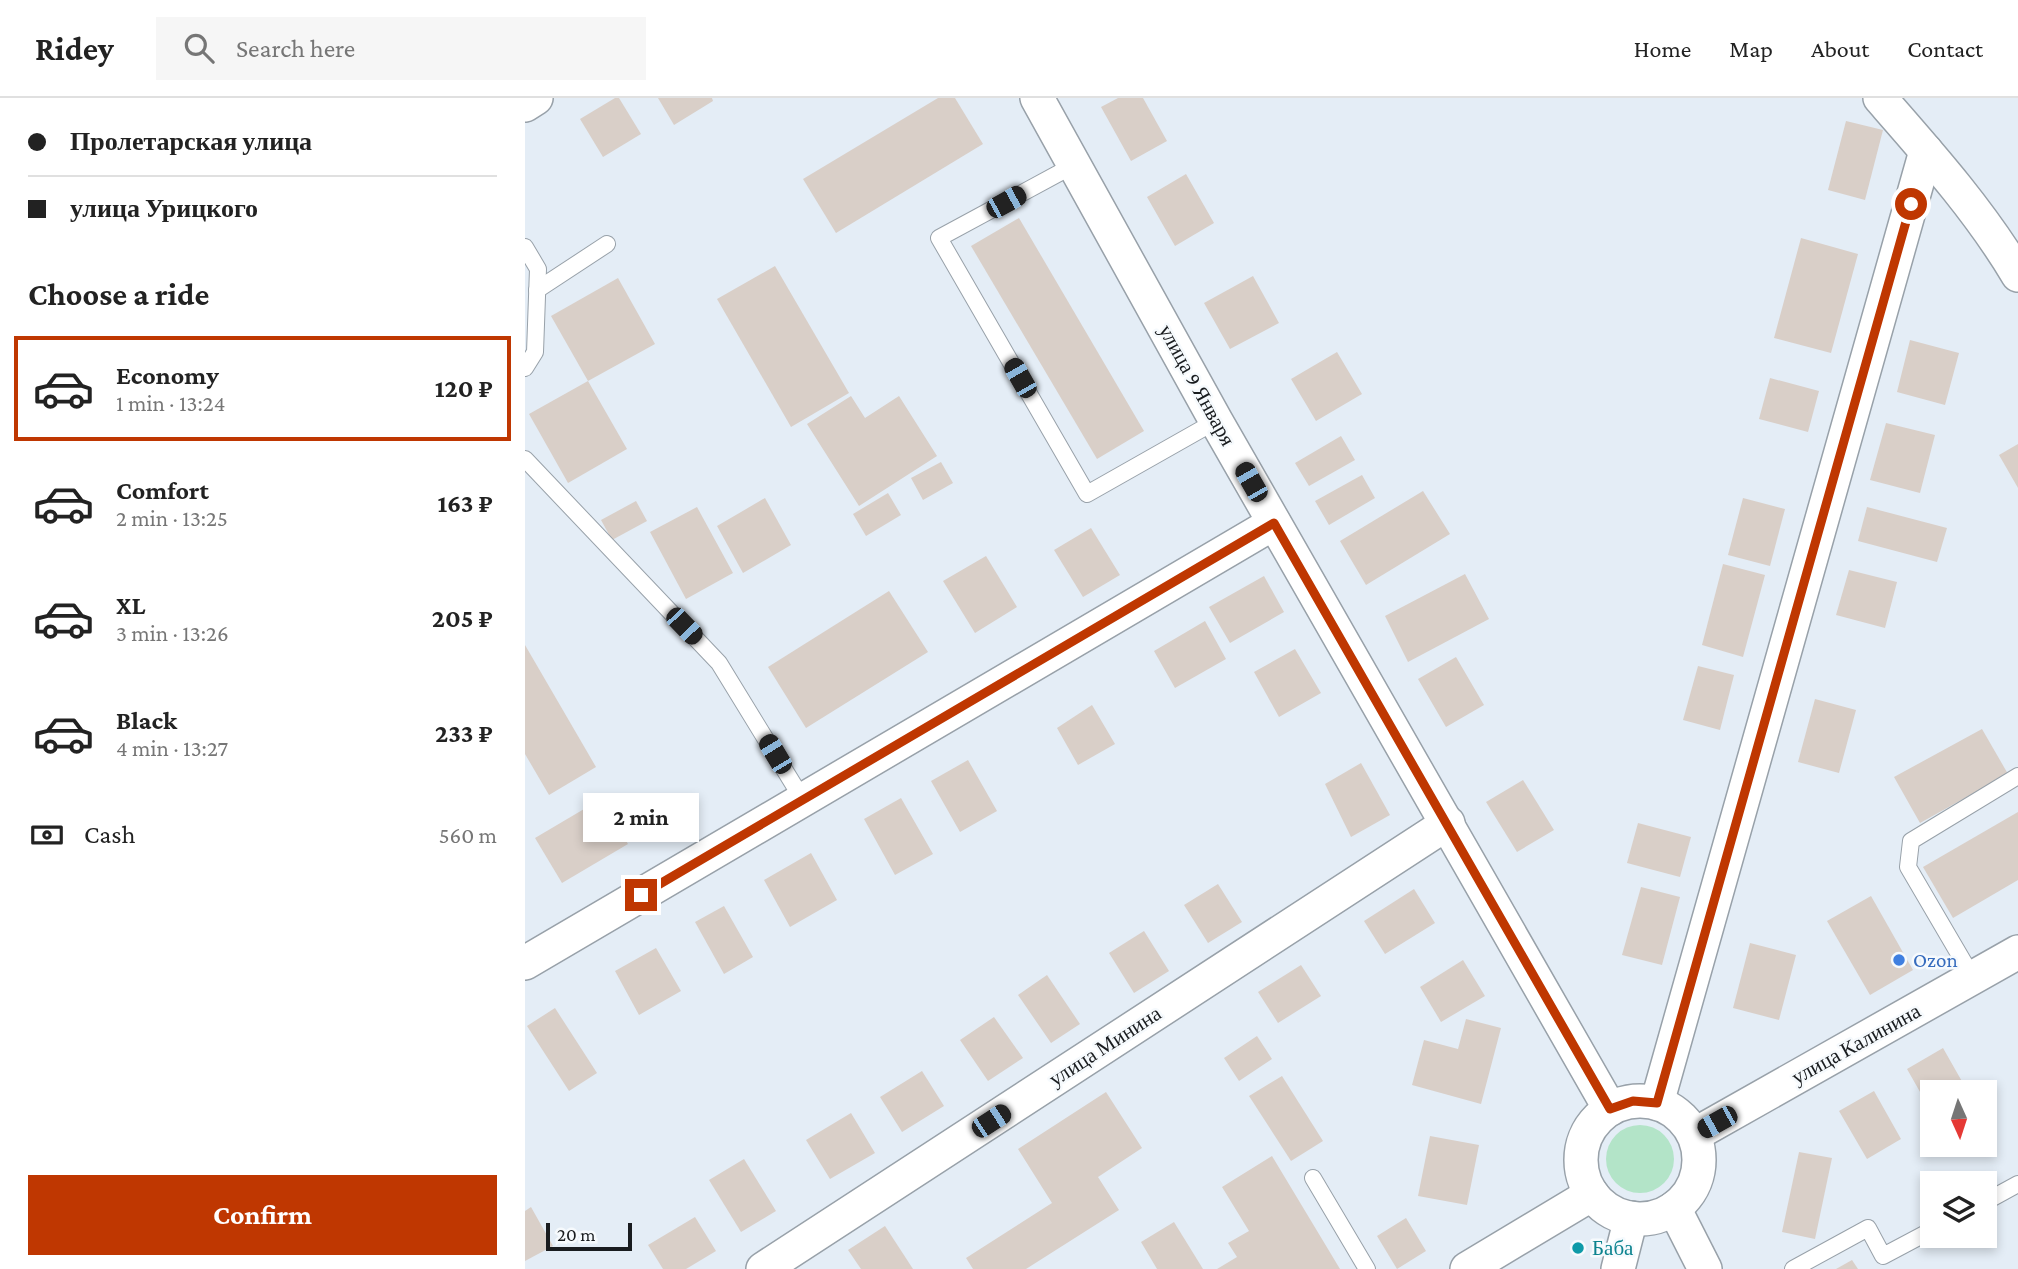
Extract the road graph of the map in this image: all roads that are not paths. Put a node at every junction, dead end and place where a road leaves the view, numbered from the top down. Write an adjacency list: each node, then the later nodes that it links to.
1 (536, 98): 4 (street)
2 (1037, 98): 6 (street, улица 9 Января)
3 (1880, 98): 5 (street)
4 (525, 105)
5 (1926, 151): 9 (street); 21 (street)
6 (1074, 165): 12 (street, улица 9 Января); 12 (lane)
7 (607, 244): 10 (lane)
8 (525, 247): 10 (lane)
9 (2018, 275)
10 (537, 290): 11 (lane)
11 (525, 368)
12 (1216, 421): 14 (street, улица 9 Января)
13 (525, 460): 16 (lane)
14 (1274, 523): 16 (street); 17 (street, улица 9 Января)
15 (2018, 776): 20 (lane)
16 (803, 800): 19 (street)
17 (1448, 823): 22 (street, улица 9 Января); 31 (street, улица Минина)
18 (2018, 952): 20 (street, улица Калинина)
19 (525, 963)
20 (1973, 978): 23 (street, улица Калинина)
21 (1657, 1103): 22 (street); 23 (street)
22 (1610, 1109): 26 (street)
23 (1694, 1135): 28 (street)
24 (1313, 1178): 32 (lane)
25 (2018, 1184): 27 (lane)
26 (1592, 1194): 29 (street); 33 (street)
27 (1997, 1195)
28 (1674, 1208): 29 (street); 35 (street)
29 (1631, 1218): 34 (street)
30 (1920, 1236): 36 (lane)
31 (763, 1269)
32 (1367, 1269)
33 (1467, 1269)
34 (1618, 1269)
35 (1705, 1269)
36 (1793, 1269)

